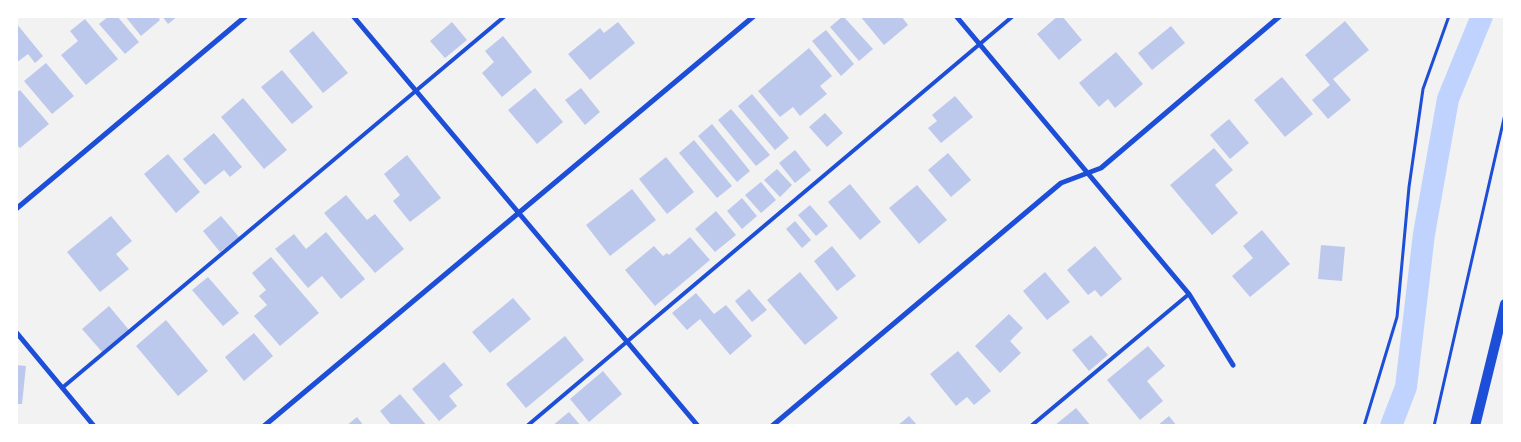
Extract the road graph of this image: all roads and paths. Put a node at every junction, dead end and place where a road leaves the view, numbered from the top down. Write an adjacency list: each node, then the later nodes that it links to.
1 (246, 16): 13 (street)
2 (353, 16): 10 (street)
3 (506, 16): 10 (lane)
4 (754, 16): 14 (street)
5 (956, 16): 9 (street)
6 (1013, 16): 9 (lane)
7 (1280, 16): 12 (street)
8 (1449, 16): 27 (path)
9 (979, 44): 12 (street); 18 (lane)
10 (417, 92): 14 (street); 20 (lane)
11 (1505, 114): 28 (path)
12 (1087, 173): 15 (street); 25 (street)
13 (16, 209)
14 (519, 213): 18 (street); 22 (street)
15 (1189, 294): 19 (street); 26 (lane)
16 (1505, 304): 29 (main road)
17 (16, 332): 20 (street)
18 (628, 342): 23 (lane); 24 (street)
19 (1233, 364)
20 (62, 388): 21 (street)
21 (94, 426)
22 (264, 426)
23 (527, 426)
24 (698, 426)
25 (772, 426)
26 (1031, 426)
27 (1364, 426)
28 (1434, 426)
29 (1475, 426)

